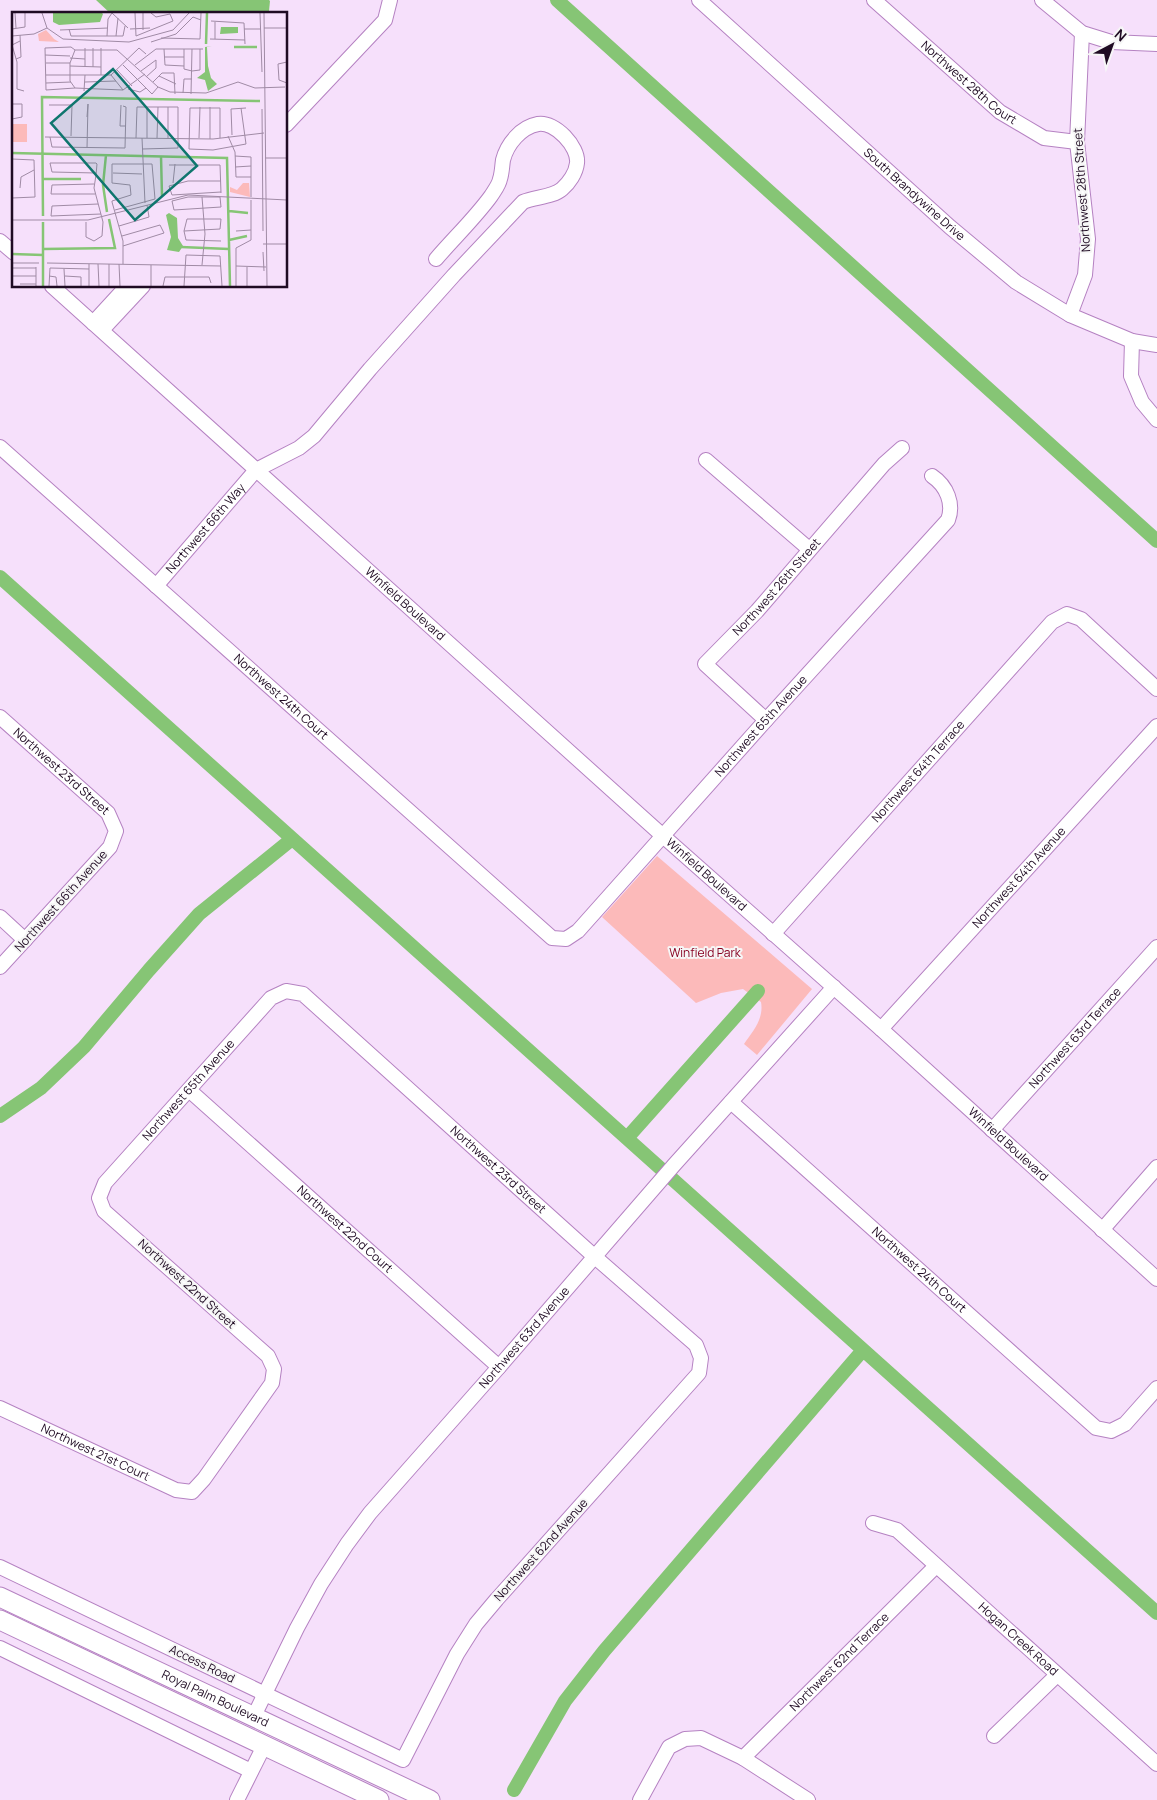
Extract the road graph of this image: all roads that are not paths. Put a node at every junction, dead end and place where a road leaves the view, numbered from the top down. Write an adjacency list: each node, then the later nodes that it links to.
1 (390, 0): 7 (street)
2 (699, 0): 15 (street, South Brandywine Drive)
3 (874, 0): 8 (street, Northwest 28th Court)
4 (1042, 0): 5 (street)
5 (1082, 33): 6 (street); 8 (street, Northwest 28th Street)
6 (1157, 44)
7 (288, 123)
8 (1077, 142): 15 (street, Northwest 28th Street)
9 (0, 240): 10 (street)
10 (12, 251)
11 (436, 259): 23 (street)
12 (54, 288): 16 (street, Winfield Boulevard)
13 (126, 288): 16 (street)
14 (141, 288): 16 (street)
15 (1070, 314): 17 (street, South Brandywine Drive)
16 (98, 327): 23 (street, Winfield Boulevard)
17 (1132, 341): 18 (street, South Brandywine Drive); 19 (street)
18 (1157, 345)
19 (1157, 420)
20 (0, 447): 26 (street, Northwest 24th Court)
21 (902, 448): 25 (street, Northwest 26th Street)
22 (706, 460): 25 (street)
23 (256, 470): 26 (street, Northwest 66th Way); 32 (street, Winfield Boulevard)
24 (932, 476): 29 (street, Northwest 65th Avenue)
25 (809, 549): 29 (street, Northwest 26th Street)
26 (156, 586): 35 (street, Northwest 24th Court)
27 (1157, 689): 34 (street, Northwest 64th Terrace)
28 (0, 716): 31 (street, Northwest 23rd Street)
29 (766, 720): 32 (street, Northwest 65th Avenue)
30 (1157, 726): 41 (street, Northwest 64th Avenue)
31 (116, 831): 36 (street, Northwest 66th Avenue)
32 (663, 836): 34 (street, Winfield Boulevard); 35 (street, Northwest 65th Avenue)
33 (0, 917): 36 (street)
34 (774, 934): 39 (street, Winfield Boulevard)
35 (566, 939)
36 (25, 940): 38 (street, Northwest 66th Avenue)
37 (1157, 947): 44 (street, Northwest 63rd Terrace)
38 (0, 967)
39 (834, 987): 41 (street, Winfield Boulevard); 43 (street, Northwest 63rd Avenue)
40 (286, 991): 42 (street, Northwest 65th Avenue); 48 (street, Northwest 23rd Street)
41 (881, 1029): 44 (street, Winfield Boulevard)
42 (189, 1090): 46 (street, Northwest 65th Avenue); 51 (street, Northwest 22nd Court)
43 (731, 1102): 48 (street, Northwest 63rd Avenue); 52 (street, Northwest 24th Court)
44 (992, 1130): 47 (street, Winfield Boulevard)
45 (1157, 1168): 47 (street)
46 (99, 1198): 54 (street, Northwest 22nd Street)
47 (1102, 1230): 49 (street, Winfield Boulevard)
48 (595, 1257): 50 (street, Northwest 23rd Street); 51 (street, Northwest 63rd Avenue)
49 (1157, 1279)
50 (701, 1358): 69 (street, Northwest 62nd Avenue)
51 (500, 1367): 62 (street, Northwest 63rd Avenue)
52 (1157, 1388)
53 (0, 1408): 54 (street, Northwest 21st Court)
54 (192, 1492)
55 (873, 1523): 56 (street, Hogan Creek Road)
56 (936, 1566): 61 (street, Hogan Creek Road); 68 (street, Northwest 62nd Terrace)
57 (0, 1567): 62 (street, Access Road)
58 (0, 1597): 63 (main road, Royal Palm Boulevard)
59 (0, 1620): 64 (main road, Royal Palm Boulevard)
60 (0, 1648): 71 (street)
61 (1057, 1674): 66 (street); 70 (street, Hogan Creek Road)
62 (266, 1694): 63 (street, Northwest 63rd Avenue); 69 (street, Access Road)
63 (254, 1716): 64 (main road); 65 (main road, Royal Palm Boulevard)
64 (212, 1721): 67 (main road, Royal Palm Boulevard)
65 (298, 1736): 67 (main road); 74 (main road, Royal Palm Boulevard)
66 (994, 1736)
67 (264, 1746): 71 (street); 73 (main road, Royal Palm Boulevard)
68 (743, 1758): 75 (street); 76 (street)
69 (403, 1760)
70 (1157, 1764)
71 (251, 1770): 72 (street)
72 (237, 1800)
73 (379, 1800)
74 (430, 1800)
75 (640, 1800)
76 (808, 1800)

